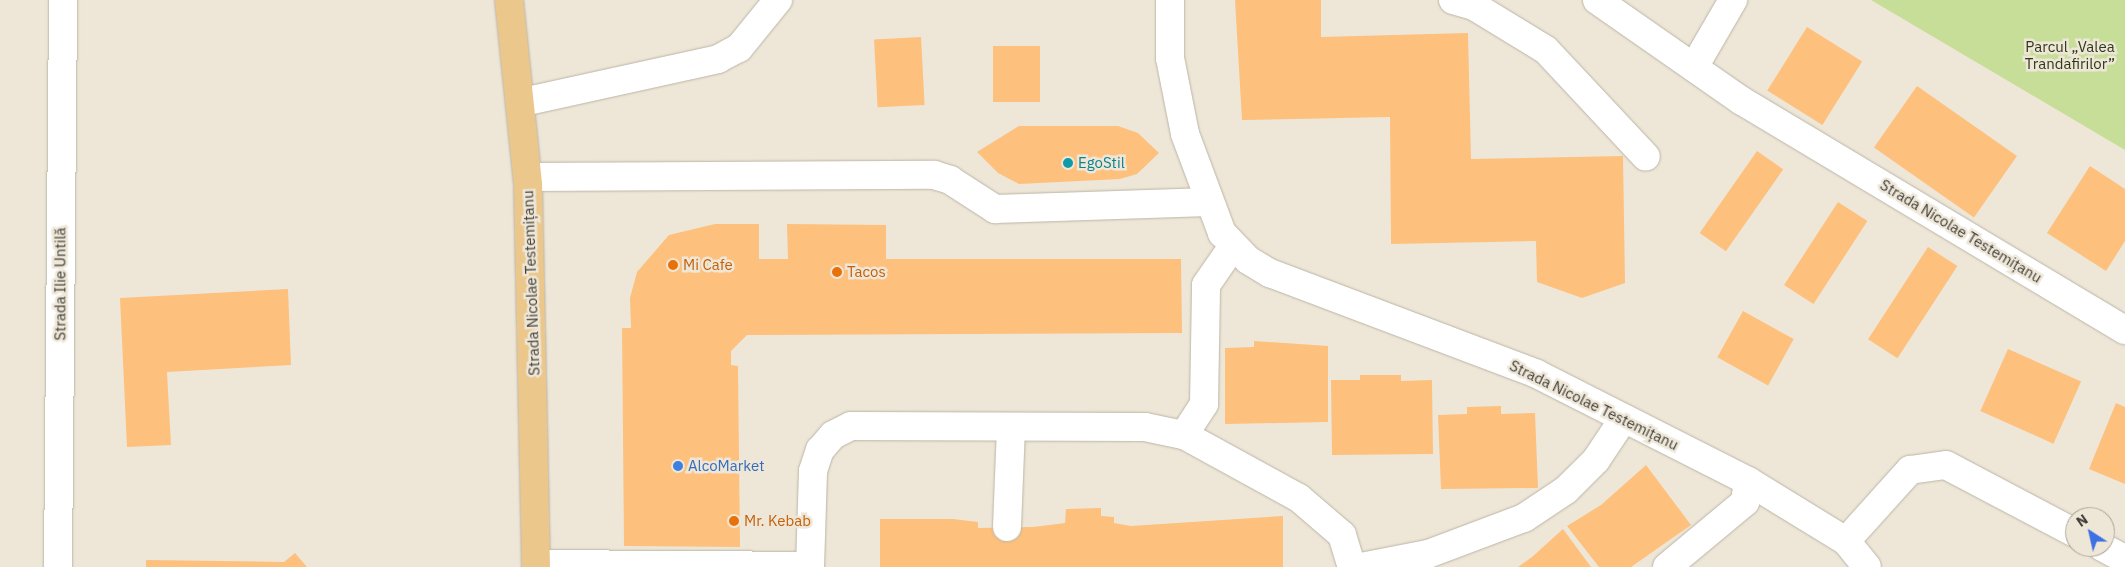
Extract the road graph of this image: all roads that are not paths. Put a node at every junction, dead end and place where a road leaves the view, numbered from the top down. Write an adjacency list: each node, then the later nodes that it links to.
1 (62, 0): 23 (street, Strada Ilie Untilă)
2 (509, 0): 9 (main road, Strada Nicolae Testemițanu)
3 (778, 0): 9 (street)
4 (1170, 0): 12 (street, Strada Nicolae Testemițanu)
5 (1453, 0): 10 (street)
6 (1597, 0): 8 (street, Strada Nicolae Testemițanu)
7 (1733, 0): 8 (street)
8 (1694, 67): 14 (street, Strada Nicolae Testemițanu)
9 (523, 102): 11 (main road, Strada Nicolae Testemițanu)
10 (1646, 156)
11 (528, 177): 12 (street); 22 (main road, Strada Nicolae Testemițanu)
12 (1209, 202): 13 (street, Strada Nicolae Testemițanu)
13 (1233, 246): 15 (street, Strada Nicolae Testemițanu); 17 (street)
14 (2125, 330)
15 (1624, 418): 18 (street, Strada Nicolae Testemițanu); 26 (street)
16 (1010, 427): 17 (street); 19 (street); 24 (street)
17 (1184, 435): 25 (street)
18 (1748, 481): 21 (street, Strada Nicolae Testemițanu); 27 (street)
19 (1007, 527)
20 (2065, 528): 21 (street)
21 (1846, 541): 28 (street, Strada Nicolae Testemițanu)
22 (536, 565): 24 (street)
23 (58, 567)
24 (810, 567)
25 (1352, 567)
26 (1361, 567)
27 (1667, 567)
28 (1867, 567)

